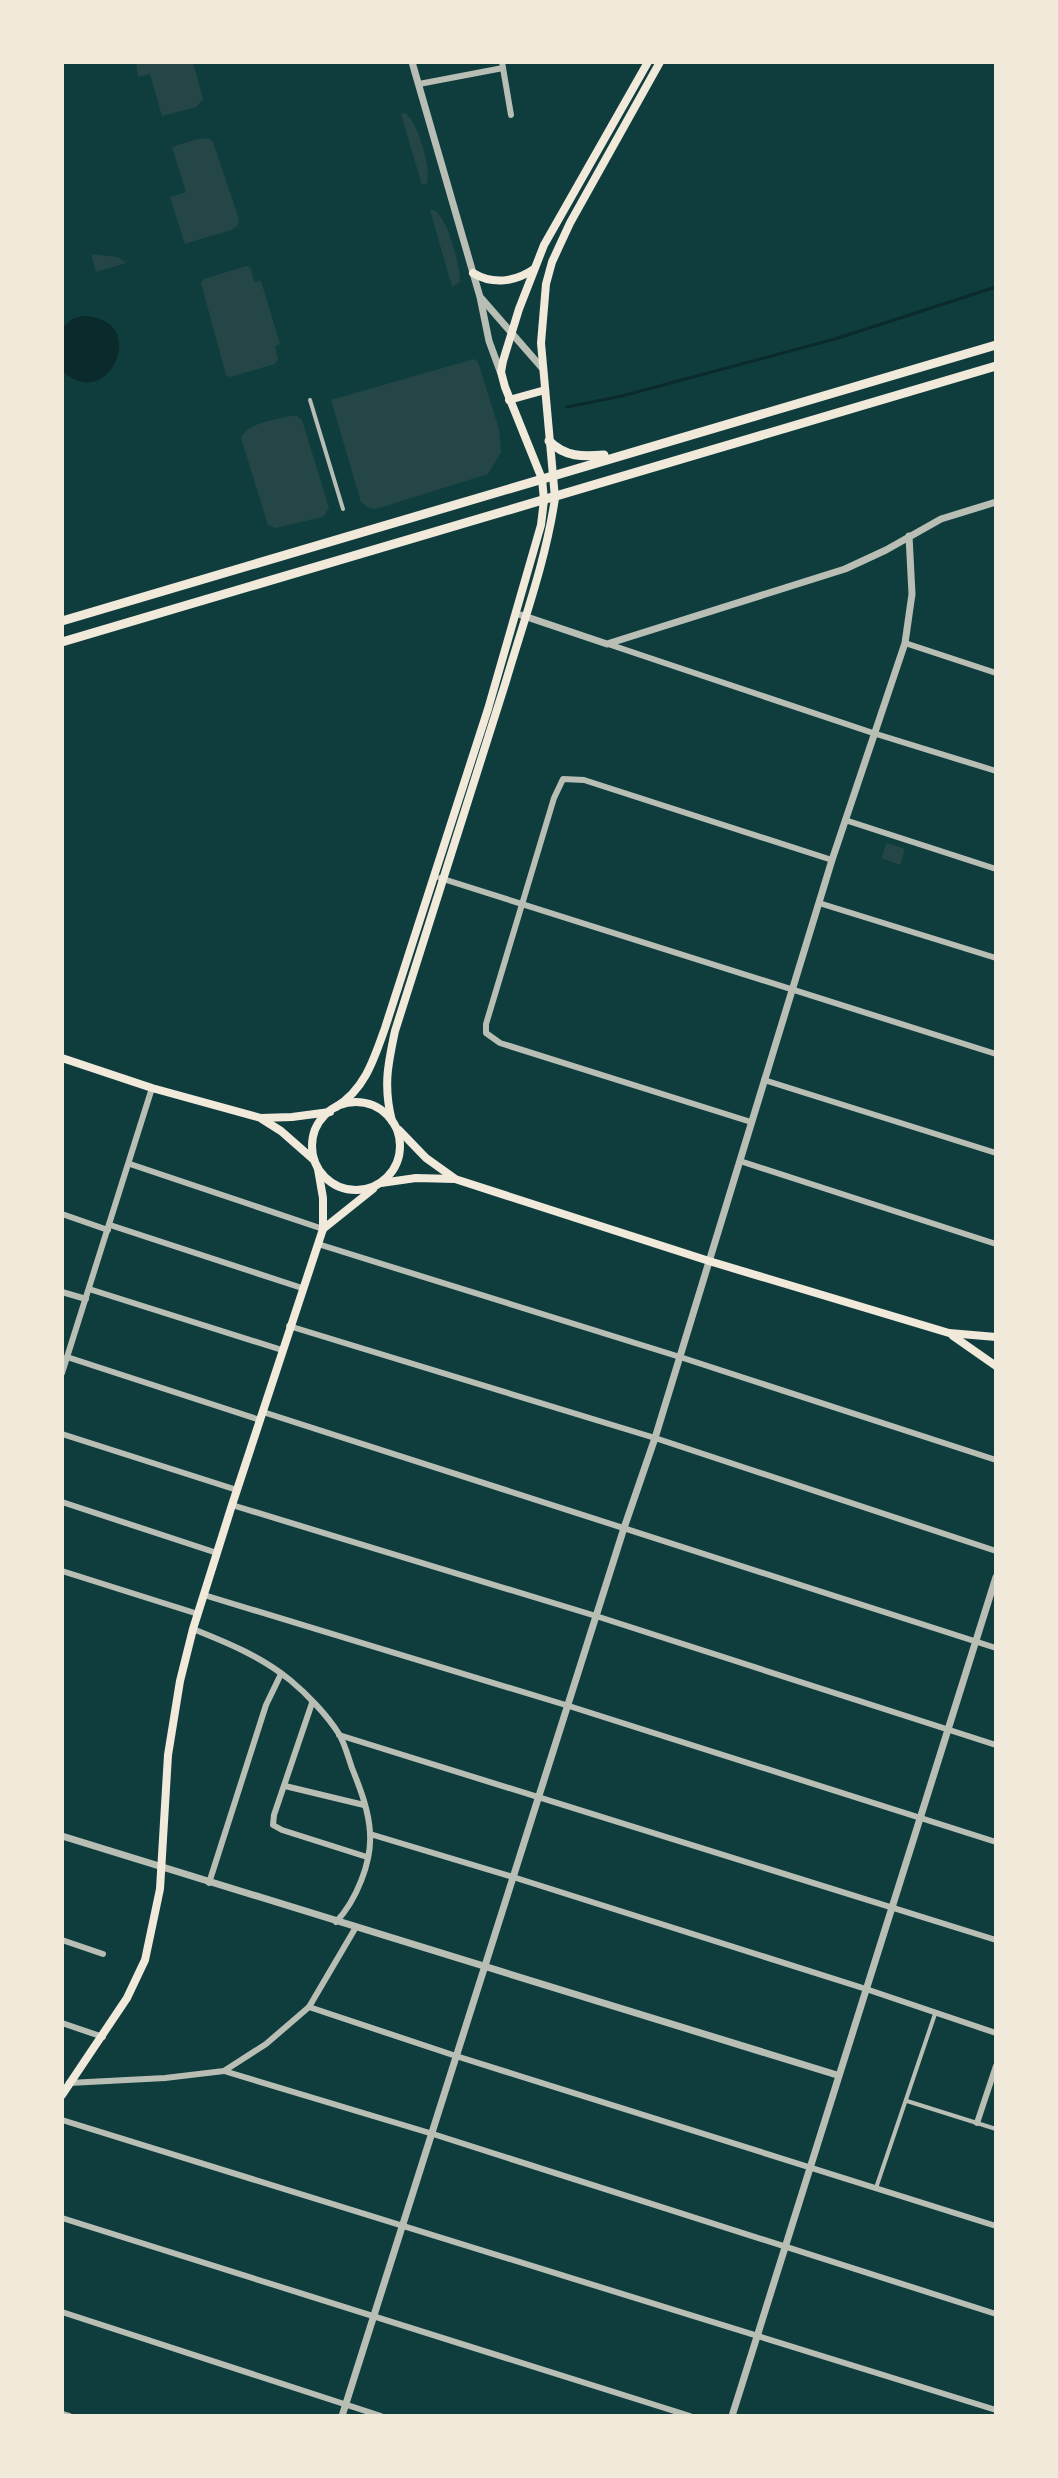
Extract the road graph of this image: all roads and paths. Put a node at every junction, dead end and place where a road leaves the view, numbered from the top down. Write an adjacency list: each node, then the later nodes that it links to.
1 (412, 62): 5 (street)
2 (648, 62): 7 (main road)
3 (660, 62): 8 (main road)
4 (502, 65): 5 (street); 6 (street)
5 (419, 84): 10 (street)
6 (511, 115)
7 (561, 217): 8 (main road); 9 (main road)
8 (570, 223): 15 (main road)
9 (535, 269): 10 (main road); 12 (main road)
10 (473, 273): 11 (street)
11 (480, 297): 12 (street); 16 (street)
12 (510, 334): 15 (street); 16 (main road)
13 (996, 345): 21 (highway)
14 (996, 366): 24 (highway)
15 (543, 369): 17 (main road)
16 (501, 372): 19 (main road)
17 (545, 390): 19 (main road); 20 (main road)
18 (310, 400): 27 (street)
19 (509, 400): 23 (main road)
20 (549, 441): 21 (highway); 22 (main road)
21 (624, 454): 22 (highway)
22 (553, 475): 23 (highway); 24 (main road)
23 (542, 479): 25 (main road); 30 (highway)
24 (555, 498): 25 (highway); 29 (main road)
25 (544, 500): 29 (main road); 31 (highway)
26 (996, 502): 28 (street)
27 (343, 509)
28 (909, 536): 32 (street); 33 (street)
29 (521, 615): 33 (street); 40 (main road)
30 (62, 621)
31 (62, 642)
32 (905, 643): 34 (street); 35 (street)
33 (607, 644): 35 (street)
34 (996, 673)
35 (873, 733): 36 (street); 37 (street)
36 (996, 771)
37 (845, 820): 38 (street); 39 (street)
38 (832, 860): 41 (street); 42 (street)
39 (996, 869)
40 (437, 877): 42 (street); 45 (main road)
41 (819, 903): 43 (street); 44 (street)
42 (522, 905): 44 (street); 52 (street)
43 (996, 958)
44 (792, 990): 46 (street); 48 (street)
45 (390, 1029): 50 (main road); 53 (main road)
46 (996, 1054)
47 (62, 1058): 49 (main road)
48 (764, 1080): 52 (street); 54 (street)
49 (152, 1088): 51 (main road); 56 (street)
50 (333, 1110): 51 (main road); 53 (main road); 57 (main road)
51 (261, 1118): 57 (main road)
52 (751, 1122): 55 (street)
53 (393, 1123): 58 (main road); 59 (main road)
54 (996, 1153)
55 (740, 1161): 64 (street); 65 (street)
56 (130, 1164): 61 (street); 62 (street)
57 (316, 1165): 59 (main road); 62 (main road)
58 (455, 1179): 59 (main road); 65 (main road)
59 (379, 1184): 62 (main road)
60 (62, 1214): 61 (street)
61 (109, 1227): 66 (street); 67 (street)
62 (323, 1229): 63 (main road)
63 (318, 1244): 66 (main road); 75 (street)
64 (996, 1244)
65 (709, 1261): 71 (main road); 75 (street)
66 (302, 1288): 70 (main road)
67 (89, 1289): 69 (street); 73 (street)
68 (62, 1292): 69 (street)
69 (86, 1299): 74 (street)
70 (289, 1326): 73 (main road); 80 (street)
71 (949, 1333): 72 (main road); 76 (main road)
72 (996, 1337)
73 (282, 1350): 78 (main road)
74 (67, 1357): 77 (street); 78 (street)
75 (680, 1357): 80 (street); 81 (street)
76 (996, 1366)
77 (63, 1368)
78 (261, 1416): 82 (main road); 85 (street)
79 (62, 1434): 82 (street)
80 (655, 1438): 85 (street); 86 (street)
81 (996, 1460)
82 (237, 1490): 84 (main road)
83 (62, 1502): 87 (street)
84 (232, 1505): 87 (main road); 92 (street)
85 (624, 1528): 92 (street); 94 (street)
86 (996, 1551)
87 (217, 1553): 90 (main road)
88 (62, 1571): 91 (street)
89 (996, 1577): 94 (street)
90 (204, 1595): 91 (main road); 98 (street)
91 (198, 1614): 93 (main road)
92 (596, 1616): 98 (street); 99 (street)
93 (193, 1629): 96 (street); 110 (main road)
94 (976, 1642): 95 (street); 99 (street)
95 (996, 1648)
96 (281, 1674): 97 (street); 112 (street)
97 (312, 1703): 100 (street); 102 (street)
98 (569, 1706): 103 (street); 105 (street)
99 (948, 1730): 101 (street); 105 (street)
100 (339, 1735): 103 (street); 104 (street)
101 (996, 1745)
102 (285, 1786): 104 (street); 109 (street)
103 (540, 1795): 111 (street); 113 (street)
104 (364, 1805): 106 (street)
105 (920, 1818): 108 (street); 113 (street)
106 (370, 1834): 109 (street); 111 (street)
107 (62, 1836): 110 (street)
108 (996, 1842)
109 (367, 1857): 114 (street)
110 (161, 1868): 112 (street); 125 (main road)
111 (513, 1877): 119 (street); 120 (street)
112 (209, 1883): 114 (street)
113 (893, 1907): 117 (street); 120 (street)
114 (336, 1922): 115 (street)
115 (356, 1927): 119 (street); 121 (street)
116 (62, 1940): 118 (street)
117 (996, 1940)
118 (103, 1954)
119 (485, 1966): 126 (street); 129 (street)
120 (866, 1989): 122 (street); 129 (street)
121 (309, 2007): 126 (street); 128 (street)
122 (935, 2014): 124 (street); 132 (street)
123 (62, 2023): 125 (street)
124 (996, 2033)
125 (103, 2037): 130 (main road)
126 (456, 2056): 136 (street); 137 (street)
127 (996, 2066): 134 (street)
128 (224, 2071): 130 (street); 136 (street)
129 (837, 2075): 137 (street)
130 (69, 2083): 131 (main road)
131 (62, 2095)
132 (906, 2101): 134 (street); 138 (street)
133 (62, 2120): 140 (street)
134 (977, 2123): 135 (street)
135 (996, 2129)
136 (433, 2134): 140 (street); 142 (street)
137 (809, 2167): 138 (street); 142 (street)
138 (876, 2188): 141 (street)
139 (62, 2218): 145 (street)
140 (403, 2226): 145 (street); 146 (street)
141 (996, 2226)
142 (783, 2247): 144 (street); 146 (street)
143 (62, 2312): 147 (street)
144 (996, 2314)
145 (374, 2318): 147 (street); 153 (street)
146 (757, 2337): 148 (street); 154 (street)
147 (345, 2405): 151 (street); 152 (street)
148 (996, 2410)
149 (62, 2414): 150 (street)
150 (69, 2416)
151 (342, 2416)
152 (381, 2416)
153 (690, 2416)
154 (732, 2416)

